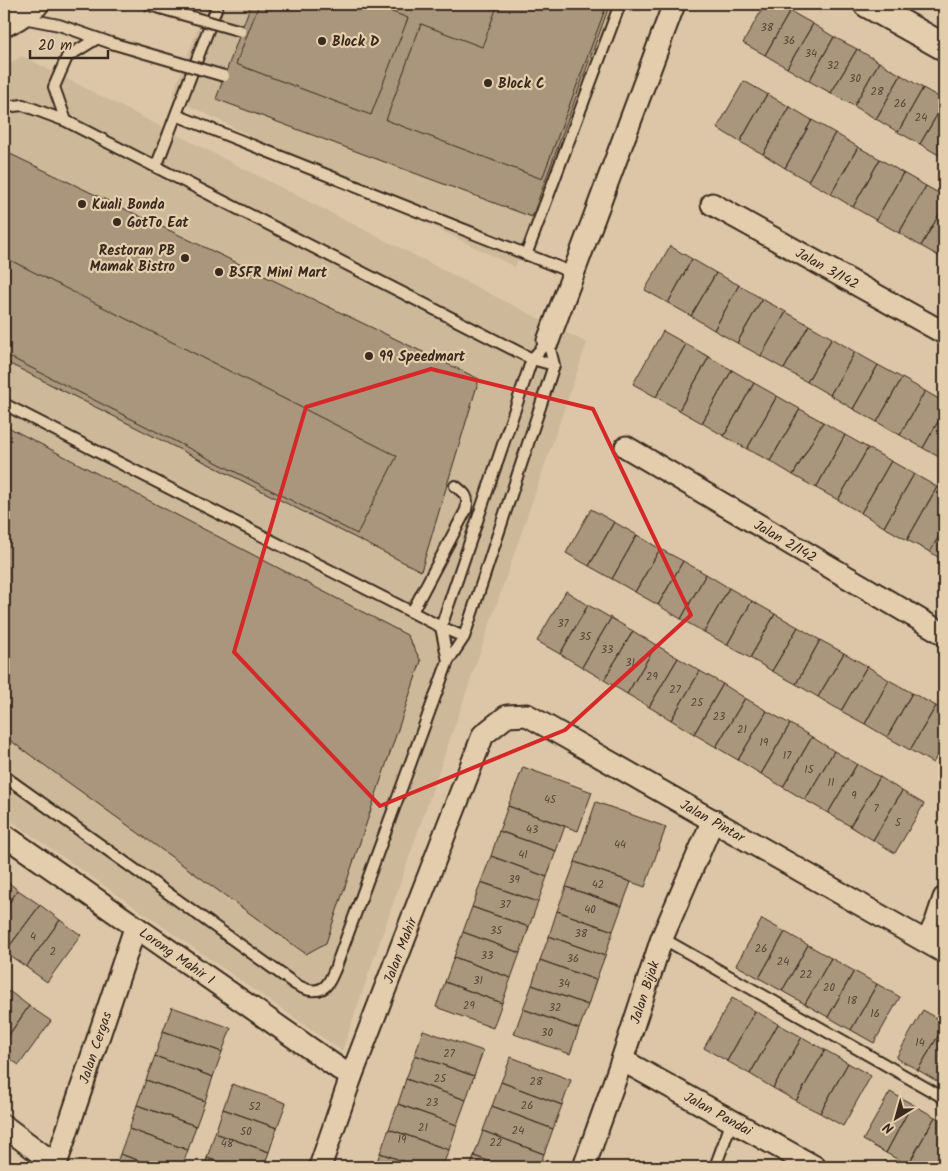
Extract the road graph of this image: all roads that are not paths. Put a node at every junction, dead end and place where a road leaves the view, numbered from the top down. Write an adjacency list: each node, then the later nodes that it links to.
1 (146, 4): 7 (lane, bridge)
2 (218, 4): 12 (lane)
3 (620, 4): 16 (lane)
4 (674, 4): 17 (street)
5 (867, 4): 9 (street)
6 (18, 15): 8 (lane)
7 (241, 31)
8 (96, 38): 10 (lane, bridge); 13 (lane)
9 (944, 47)
10 (224, 76)
11 (4, 107): 13 (lane)
12 (176, 115): 14 (lane); 16 (lane)
13 (66, 121): 14 (lane)
14 (156, 167): 20 (lane)
15 (712, 204): 18 (street, Jalan 3/142)
16 (526, 255): 17 (lane)
17 (573, 273): 19 (street)
18 (944, 334)
19 (548, 341): 20 (lane); 21 (lane)
20 (532, 359): 21 (lane); 26 (lane)
21 (554, 365): 28 (lane)
22 (4, 404): 25 (lane)
23 (626, 447): 27 (street, Jalan 2/142)
24 (455, 486): 25 (lane)
25 (412, 612): 26 (lane)
26 (441, 627): 28 (lane); 29 (lane)
27 (944, 634)
28 (464, 637): 29 (lane)
29 (448, 661): 31 (lane)
30 (482, 735): 32 (street, Jalan Pintar); 39 (street, Jalan Mahir)
31 (4, 776)
32 (713, 820): 36 (street, Jalan Bijak); 37 (street, Jalan Pintar)
33 (4, 835): 35 (street, Lorong Mahir 1)
34 (944, 898): 37 (street)
35 (135, 928): 39 (street, Lorong Mahir 1); 43 (street, Jalan Cergas)
36 (662, 938): 38 (street, Jalan Bijak); 40 (lane)
37 (936, 946)
38 (622, 1060): 41 (street, Jalan Pandai); 45 (street, Jalan Bijak)
39 (351, 1077): 44 (street, Jalan Mahir)
40 (944, 1098)
41 (732, 1121): 46 (lane); 47 (street, Jalan Pandai)
42 (4, 1126): 43 (street)
43 (56, 1166)
44 (320, 1167)
45 (584, 1167)
46 (715, 1167)
47 (815, 1167)

